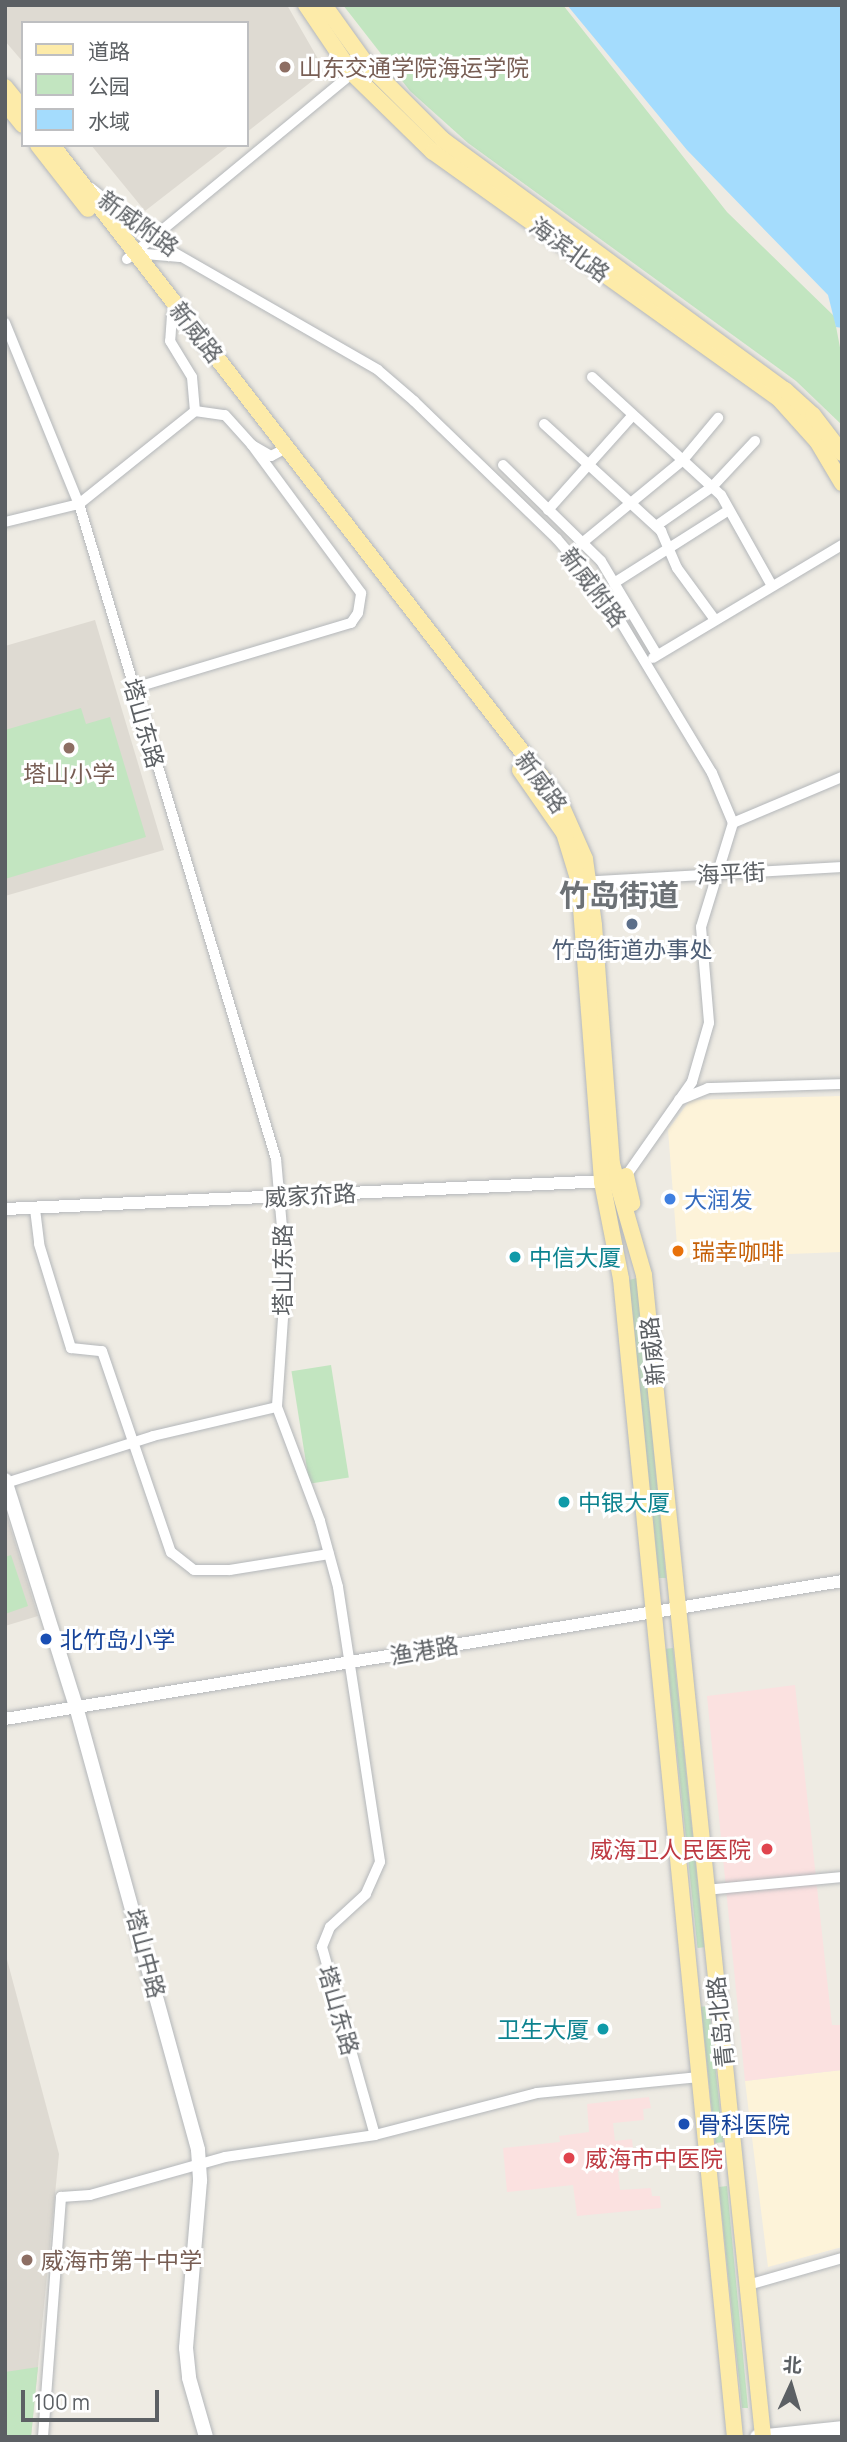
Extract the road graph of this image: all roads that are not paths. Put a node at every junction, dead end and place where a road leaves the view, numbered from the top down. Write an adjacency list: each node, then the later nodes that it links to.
1 (306, 5): 3 (main road, 海滨北路)
2 (324, 5): 3 (main road, 海滨北路)
3 (359, 68): 11 (street); 24 (main road, 海滨北路); 28 (main road, 海滨北路)
4 (5, 86): 6 (main road)
5 (5, 103): 7 (main road)
6 (21, 106)
7 (21, 123)
8 (40, 147): 12 (main road, 新威路)
9 (54, 147): 10 (main road, 新威路)
10 (75, 175): 11 (street, 新威附路); 12 (main road, 新威路)
11 (151, 237): 12 (street); 13 (street, 新威附路)
12 (130, 256): 13 (street); 14 (main road, 新威路); 48 (main road, 新威路)
13 (187, 258): 42 (street, 新威附路)
14 (172, 315): 17 (street); 23 (main road, 新威路)
15 (5, 323): 31 (street, 塔山东路)
16 (592, 377): 18 (street)
17 (194, 411): 22 (street); 31 (street)
18 (633, 415): 25 (street); 26 (street)
19 (718, 418): 25 (street)
20 (544, 424): 26 (street)
21 (755, 442): 29 (street)
22 (252, 446): 23 (street); 43 (street)
23 (279, 452): 48 (main road, 新威路)
24 (842, 453)
25 (683, 460): 29 (street); 30 (street)
26 (588, 462): 30 (street); 32 (street)
27 (503, 465): 32 (street)
28 (842, 483)
29 (712, 487): 33 (street); 35 (street)
30 (630, 501): 35 (street); 36 (street)
31 (79, 503): 34 (street); 43 (street, 塔山东路)
32 (548, 510): 36 (street)
33 (729, 510): 38 (street); 40 (street)
34 (5, 522)
35 (656, 526): 38 (street)
36 (582, 542): 39 (street)
37 (842, 545): 40 (street)
38 (668, 549): 39 (street); 41 (street)
39 (614, 583): 42 (street)
40 (772, 586): 41 (street)
41 (715, 621): 42 (street)
42 (652, 659): 45 (street, 新威附路)
43 (134, 688): 52 (street, 塔山东路)
44 (842, 777): 45 (street)
45 (733, 823): 47 (street)
46 (842, 867): 47 (street, 海平街)
47 (715, 874): 48 (street, 海平街); 50 (street)
48 (584, 881): 51 (main road, 新威路)
49 (842, 1084): 50 (street)
50 (679, 1100): 51 (street)
51 (614, 1179): 52 (street, 威家夼路); 60 (main road, 新威路); 61 (main road, 新威路)
52 (281, 1197): 54 (street, 威家夼路); 55 (street, 塔山东路)
53 (5, 1209): 54 (street, 威家夼路)
54 (35, 1209): 56 (street)
55 (277, 1407): 56 (street); 58 (street, 塔山东路)
56 (133, 1442): 57 (street); 58 (street)
57 (6, 1482): 63 (main road, 塔山中路)
58 (329, 1554): 62 (street, 塔山东路)
59 (842, 1581): 60 (street, 渔港路)
60 (680, 1607): 61 (street, 渔港路); 66 (main road, 青岛北路)
61 (656, 1609): 62 (street, 渔港路); 67 (main road, 青岛北路)
62 (349, 1663): 63 (street, 渔港路); 68 (street, 塔山东路)
63 (77, 1710): 64 (street, 渔港路); 69 (main road, 塔山中路)
64 (5, 1719)
65 (842, 1877): 66 (street)
66 (705, 1890): 71 (main road, 青岛北路)
67 (699, 2077): 68 (street); 76 (main road, 青岛北路)
68 (375, 2135): 69 (street)
69 (201, 2164): 74 (street); 75 (main road, 塔山中路)
70 (842, 2258): 71 (street)
71 (748, 2285): 73 (main road, 青岛北路)
72 (842, 2428): 73 (main road)
73 (760, 2436)
74 (43, 2437)
75 (206, 2437)
76 (735, 2437)

